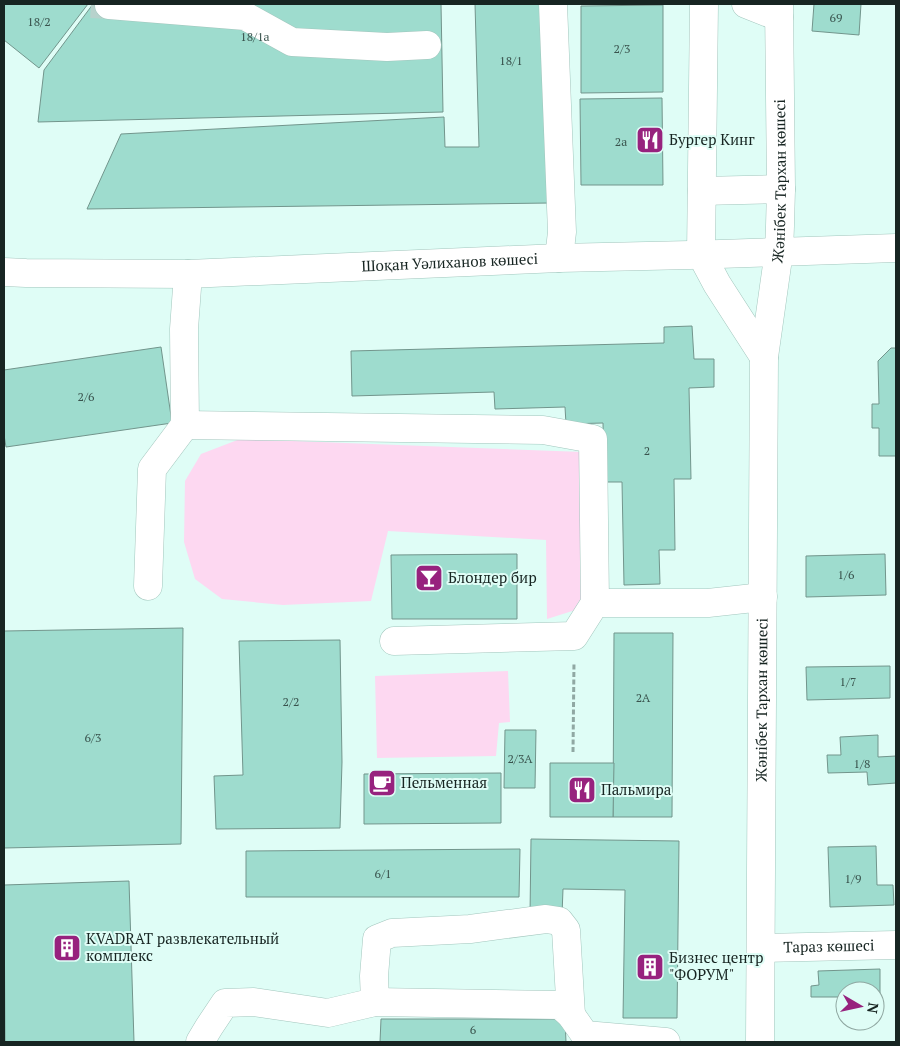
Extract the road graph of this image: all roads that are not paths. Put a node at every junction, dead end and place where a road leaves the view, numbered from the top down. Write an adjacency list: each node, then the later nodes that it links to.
1 (553, 4): 12 (street)
2 (704, 4): 8 (street)
3 (746, 4): 5 (street)
4 (109, 5): 6 (street)
5 (779, 11): 7 (street, Жәнібек Тархан көшесі)
6 (426, 45)
7 (781, 189): 8 (street); 10 (street, Жәнібек Тархан көшесі)
8 (702, 192): 11 (street)
9 (896, 248): 10 (street, Шоқан Уәлиханов көшесі)
10 (779, 251): 11 (street, Шоқан Уәлиханов көшесі); 15 (street, Жәнібек Тархан көшесі)
11 (701, 254): 12 (street, Шоқан Уәлиханов көшесі); 15 (street)
12 (559, 258): 14 (street, Шоқан Уәлиханов көшесі)
13 (4, 272): 14 (street, Шоқан Уәлиханов көшесі)
14 (188, 274): 16 (street)
15 (764, 357): 18 (street, Жәнібек Тархан көшесі)
16 (185, 426): 17 (street); 19 (street)
17 (148, 586)
18 (763, 597): 19 (street); 22 (street, Жәнібек Тархан көшесі)
19 (595, 603): 20 (street)
20 (394, 641)
21 (896, 945): 22 (street, Тараз көшесі)
22 (761, 948): 27 (street, Жәнібек Тархан көшесі)
23 (375, 1002): 24 (street); 24 (street); 25 (street)
24 (571, 1015): 26 (street)
25 (200, 1042)
26 (666, 1042)
27 (760, 1042)

